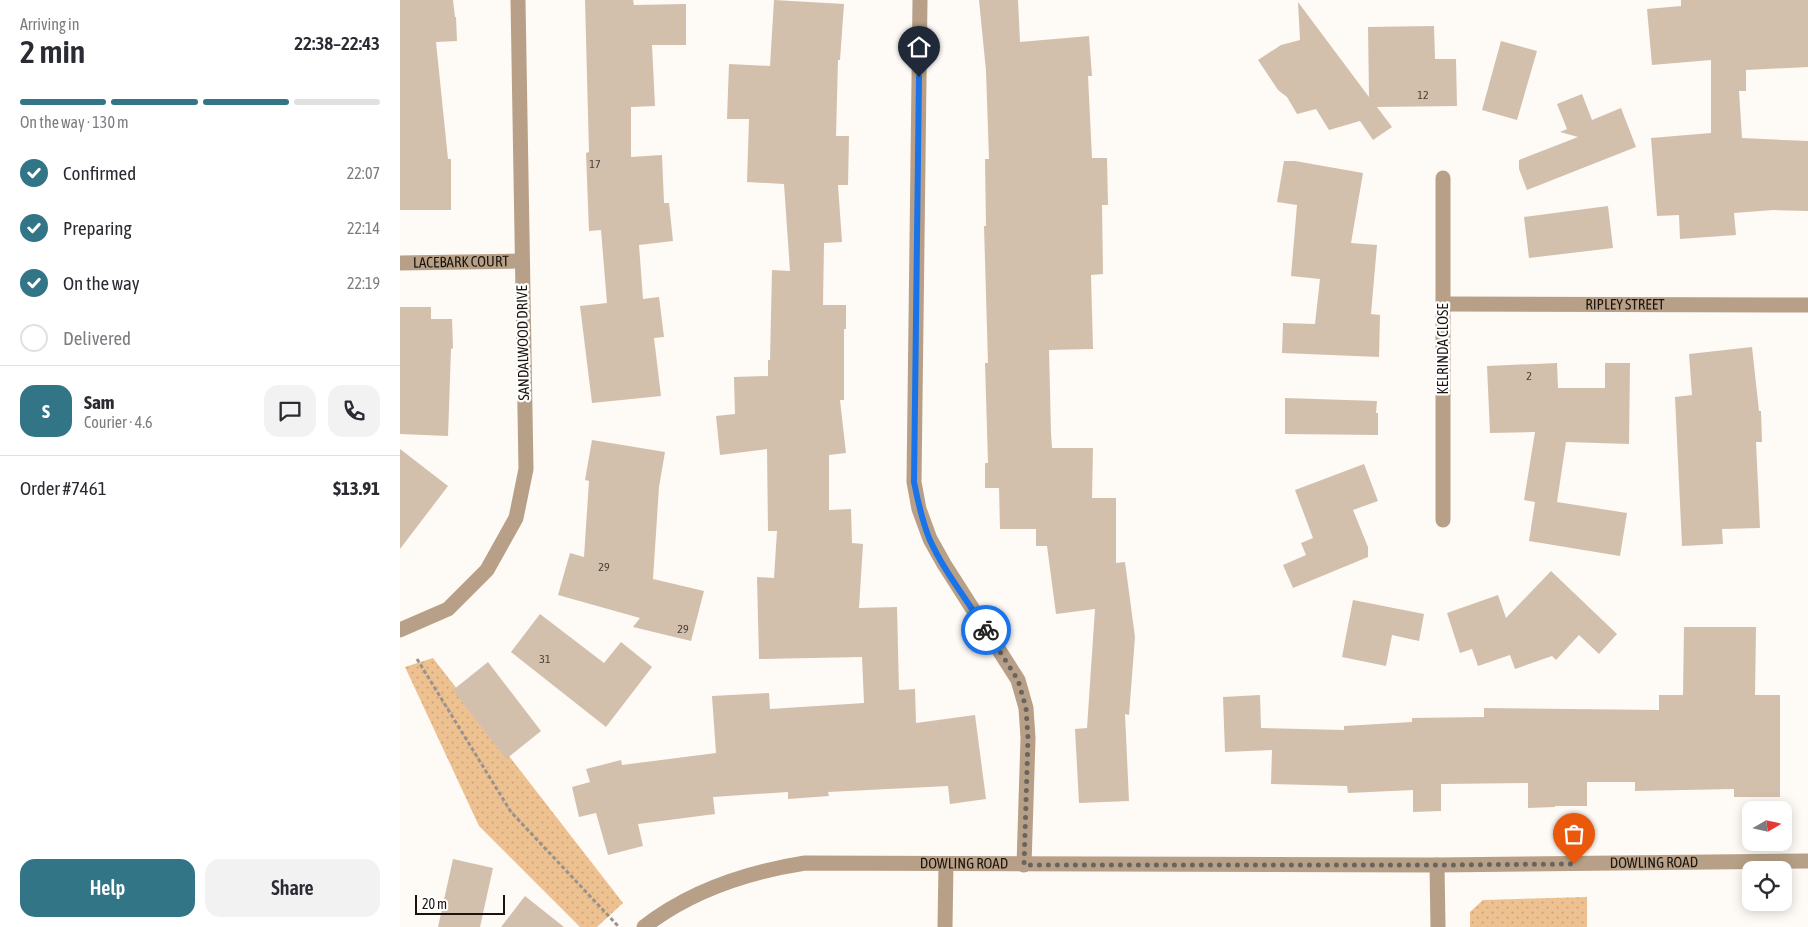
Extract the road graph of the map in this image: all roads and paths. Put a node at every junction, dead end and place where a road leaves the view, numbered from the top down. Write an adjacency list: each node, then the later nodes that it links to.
1 (518, 0): 4 (street, SANDALWOOD DRIVE)
2 (920, 0): 13 (street)
3 (1443, 178): 6 (street, KELRINDA CLOSE)
4 (522, 261): 5 (street, LACEBARK COURT); 9 (street, SANDALWOOD DRIVE)
5 (400, 263)
6 (1443, 304): 7 (street, RIPLEY STREET); 8 (street, KELRINDA CLOSE)
7 (1808, 305)
8 (1443, 520)
9 (400, 630)
10 (417, 659): 15 (path)
11 (1808, 861): 14 (street, DOWLING ROAD)
12 (946, 864): 13 (street, DOWLING ROAD); 16 (street, DOWLING ROAD); 17 (street)
13 (1024, 865): 14 (street, DOWLING ROAD)
14 (1437, 865): 18 (street)
15 (619, 927)
16 (644, 927)
17 (945, 927)
18 (1438, 927)

